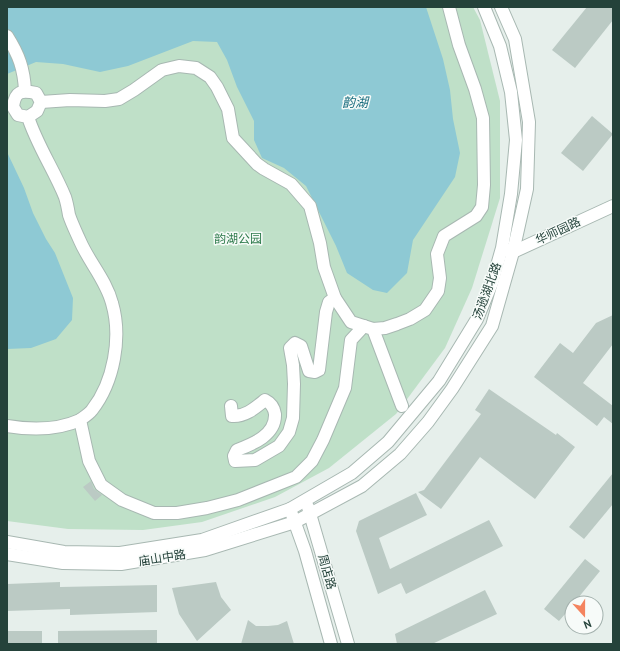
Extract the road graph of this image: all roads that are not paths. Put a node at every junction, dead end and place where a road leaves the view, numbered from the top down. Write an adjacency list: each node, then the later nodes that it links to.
1 (449, 7): 11 (street)
2 (484, 7): 9 (street, 汤逊湖北路)
3 (501, 7): 9 (street, 汤逊湖北路)
4 (7, 36): 5 (street)
5 (25, 91): 6 (street); 7 (street)
6 (41, 102): 7 (street); 10 (street)
7 (28, 117): 14 (street)
8 (613, 206): 9 (street, 华师园路)
9 (508, 250): 16 (street, 汤逊湖北路); 18 (street, 汤逊湖北路)
10 (335, 298): 11 (street); 12 (street)
11 (368, 327): 13 (street); 14 (street)
12 (231, 406)
13 (402, 406)
14 (80, 420): 15 (street)
15 (7, 426)
16 (305, 500): 17 (street, 汤逊湖北路); 18 (street, 周店路)
17 (290, 509): 19 (street); 20 (street, 庙山中路)
18 (311, 514): 19 (street, 庙山中路); 23 (street, 周店路)
19 (295, 522): 21 (street, 庙山中路); 22 (street, 周店路)
20 (7, 542)
21 (7, 554)
22 (331, 644)
23 (348, 644)

